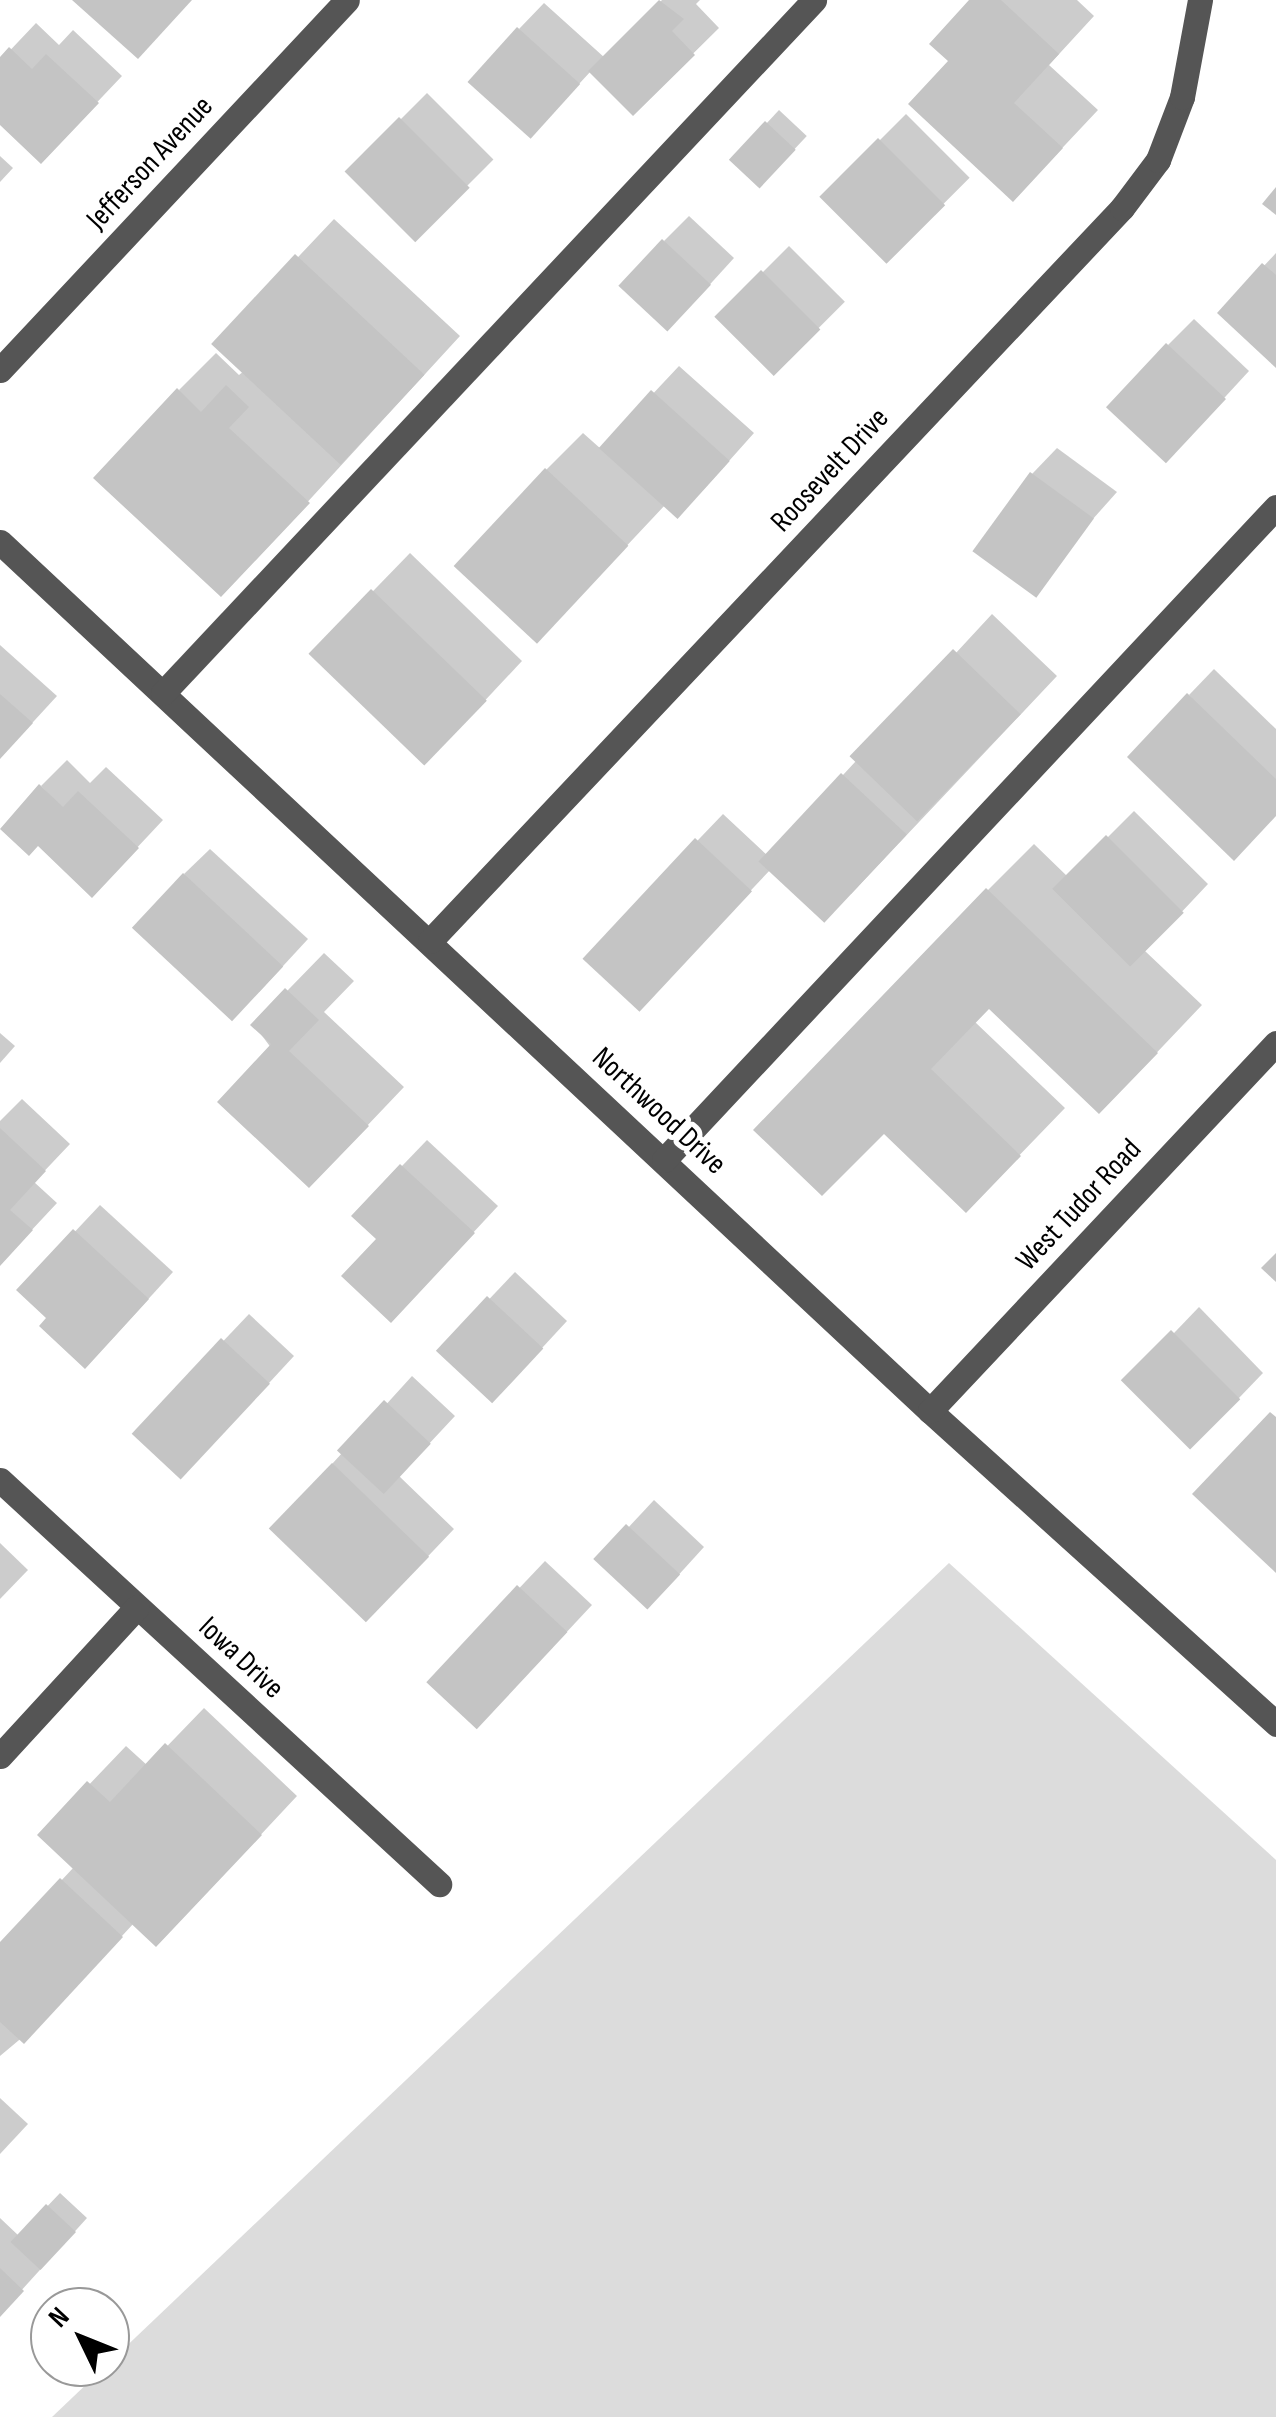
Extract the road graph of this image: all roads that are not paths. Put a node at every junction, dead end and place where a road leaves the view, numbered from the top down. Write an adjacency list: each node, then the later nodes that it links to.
1 (347, 0): 4 (street, Jefferson Avenue)
2 (814, 0): 7 (street)
3 (1200, 0): 8 (street, Roosevelt Drive)
4 (0, 370)
5 (1276, 507): 10 (street)
6 (0, 542): 7 (street, Northwood Drive)
7 (163, 692): 8 (street, Northwood Drive)
8 (430, 941): 10 (street, Northwood Drive)
9 (1276, 1043): 11 (street, West Tudor Road)
10 (664, 1160): 11 (street, Northwood Drive)
11 (930, 1412): 14 (street, Northwood Drive)
12 (0, 1480): 13 (street, Iowa Drive)
13 (137, 1607): 15 (street); 16 (street, Iowa Drive)
14 (1276, 1724)
15 (0, 1756)
16 (439, 1884)

